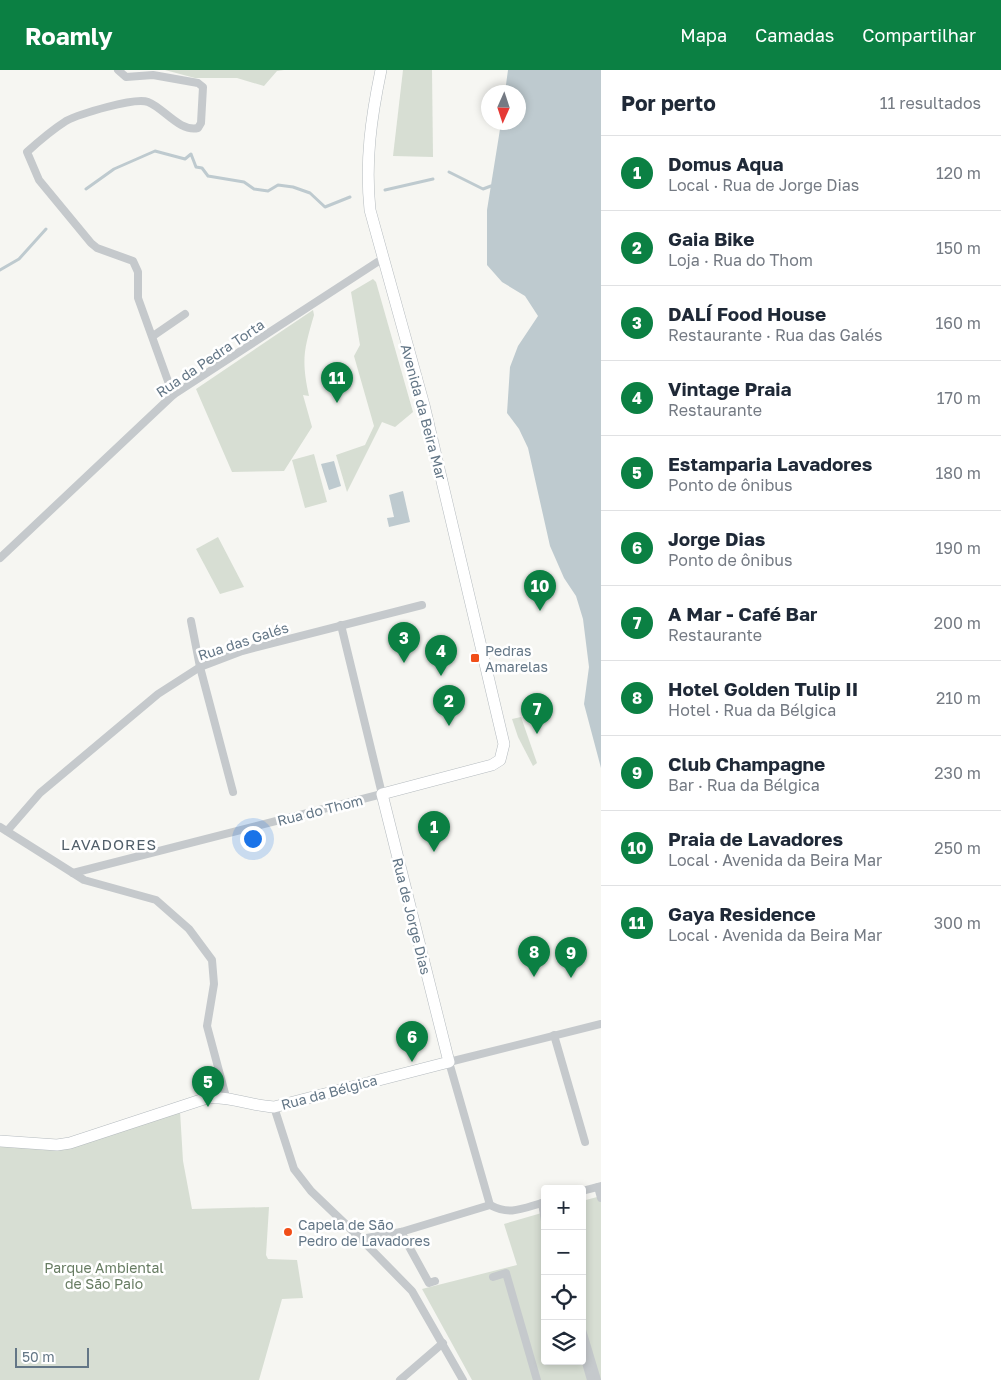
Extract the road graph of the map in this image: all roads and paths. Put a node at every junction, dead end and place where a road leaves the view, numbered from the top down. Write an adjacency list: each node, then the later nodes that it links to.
1 (118, 70): 5 (street)
2 (381, 70): 3 (main road, Avenida da Beira Mar)
3 (382, 259): 6 (street, Rua da Pedra Torta); 12 (main road, Avenida da Beira Mar)
4 (185, 314): 5 (street)
5 (153, 336): 6 (street)
6 (173, 395): 7 (street, Rua da Pedra Torta)
7 (0, 558)
8 (422, 605): 10 (street, Rua das Galés)
9 (191, 621): 11 (street)
10 (341, 625): 11 (street, Rua das Galés); 14 (street, Rua de Jorge Dias)
11 (200, 667): 13 (street); 15 (street, Rua das Galés)
12 (504, 752): 14 (main road, Rua do Thom)
13 (233, 792)
14 (382, 794): 16 (street, Rua do Thom); 19 (main road, Rua de Jorge Dias)
15 (4, 829): 16 (street)
16 (73, 873): 20 (street)
17 (601, 1024): 18 (street, Rua da Bélgica)
18 (554, 1035): 19 (street, Rua da Bélgica); 23 (street)
19 (449, 1062): 21 (main road, Rua da Bélgica); 28 (street, Rua de Jorge Dias)
20 (226, 1097): 21 (main road, Rua da Bélgica); 22 (main road, Rua da Bélgica)
21 (274, 1107): 30 (street)
22 (0, 1141)
23 (585, 1142)
24 (599, 1186): 25 (street); 26 (street)
25 (586, 1190)
26 (601, 1198)
27 (541, 1205): 28 (street)
28 (490, 1206): 29 (street)
29 (401, 1232): 30 (street); 32 (street)
30 (361, 1240): 33 (street)
31 (493, 1277): 38 (street)
32 (435, 1281)
33 (442, 1343): 36 (street); 37 (street)
34 (586, 1343): 40 (street)
35 (586, 1363): 39 (street)
36 (400, 1380)
37 (463, 1380)
38 (537, 1380)
39 (591, 1380)
40 (597, 1380)

